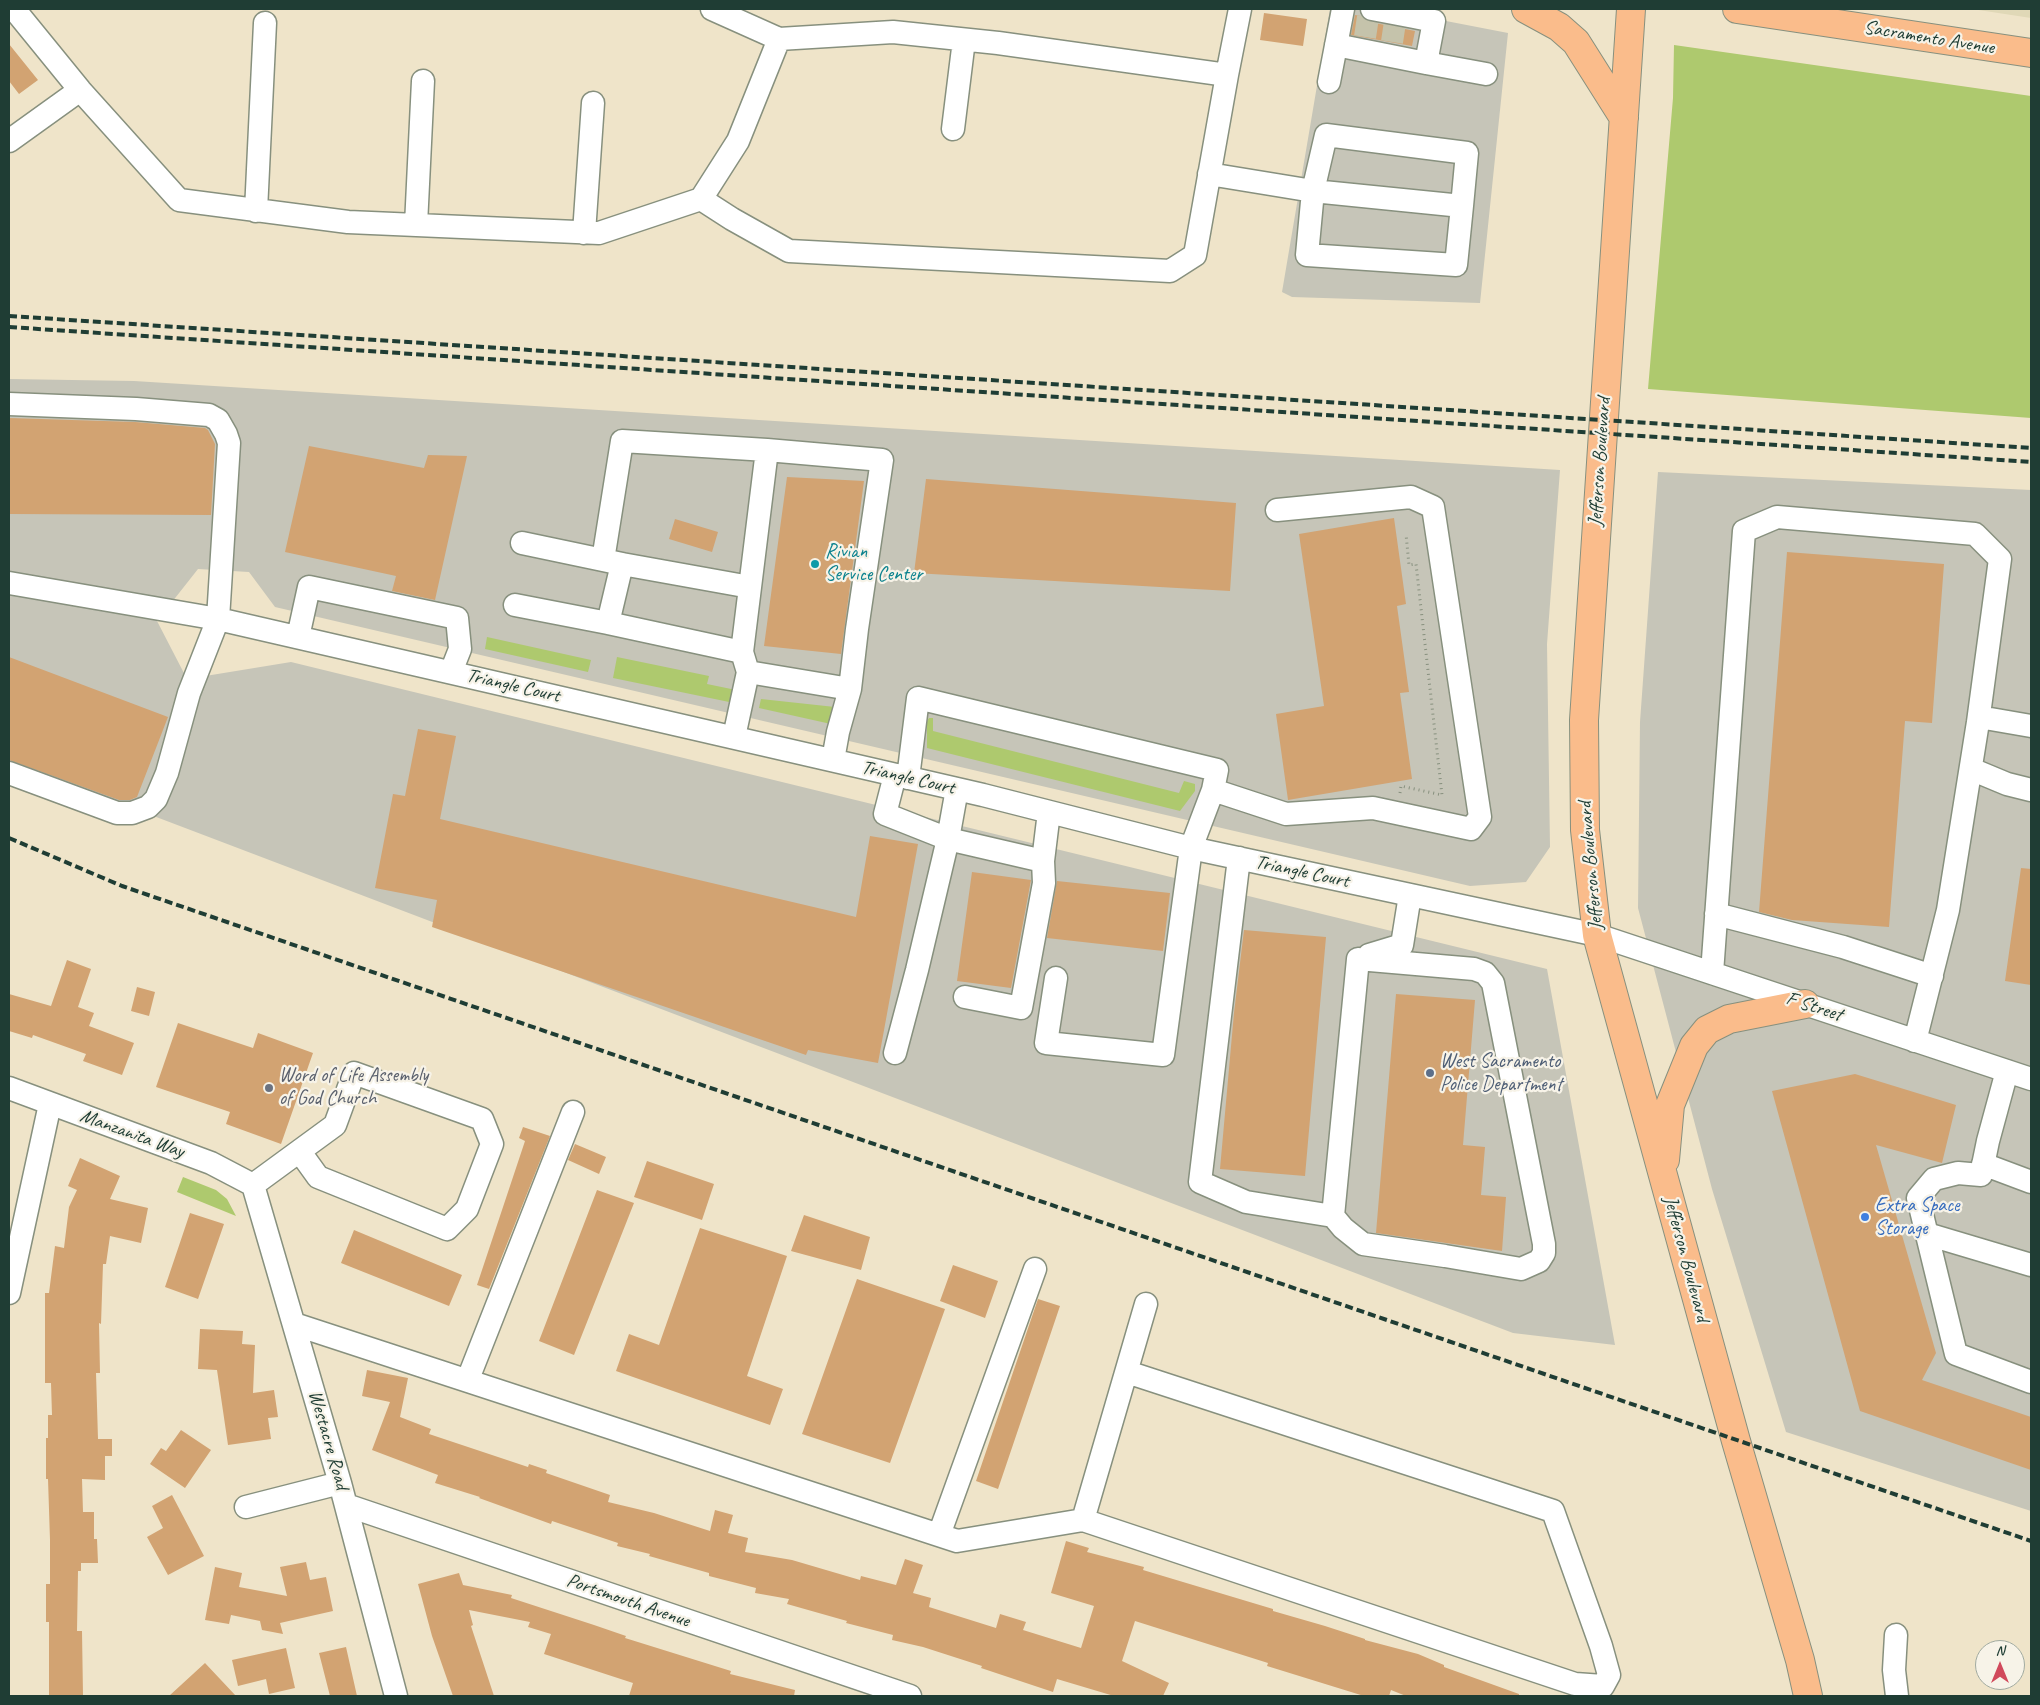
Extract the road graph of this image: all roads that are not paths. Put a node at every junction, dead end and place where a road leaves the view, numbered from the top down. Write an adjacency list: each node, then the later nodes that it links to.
1 (712, 9): 12 (street)
2 (1240, 9): 18 (street)
3 (1343, 9): 14 (street)
4 (1526, 9): 23 (main road)
5 (1631, 9): 23 (main road, Jefferson Boulevard)
6 (1737, 9): 8 (main road, Sacramento Avenue)
7 (19, 10): 21 (street)
8 (1775, 12): 15 (main road, Sacramento Avenue)
9 (265, 24): 30 (street)
10 (1368, 25): 11 (street); 11 (street); 14 (street)
11 (1400, 27): 16 (street); 16 (street)
12 (779, 39): 13 (street); 28 (street)
13 (964, 40): 18 (street); 24 (street)
14 (1336, 45): 20 (street)
15 (2031, 53)
16 (1426, 63): 17 (street)
17 (1486, 74)
18 (1227, 75): 26 (street)
19 (423, 81): 31 (street)
20 (1329, 82)
21 (80, 90): 25 (street); 30 (street)
22 (593, 102): 32 (street)
23 (1624, 118): 64 (main road, Jefferson Boulevard)
24 (953, 129)
25 (9, 141)
26 (1210, 174): 27 (street); 28 (street)
27 (1313, 191): 29 (street); 29 (street); 29 (street)
28 (701, 199): 32 (street)
29 (1462, 206)
30 (256, 211): 31 (street)
31 (416, 225): 32 (street)
32 (584, 233)
33 (9, 404): 41 (street)
34 (767, 450): 37 (street); 39 (street); 46 (street)
35 (1276, 510): 55 (street)
36 (522, 543): 37 (street)
37 (613, 562): 39 (street); 42 (street)
38 (9, 583): 41 (street, Triangle Court)
39 (750, 587): 44 (street)
40 (515, 605): 42 (street)
41 (218, 619): 43 (street, Triangle Court); 52 (street)
42 (608, 623): 44 (street)
43 (298, 638): 45 (street, Triangle Court); 45 (street)
44 (745, 662): 46 (street); 49 (street)
45 (451, 672): 49 (street, Triangle Court)
46 (850, 690): 50 (street)
47 (1979, 717): 48 (street); 51 (street); 63 (street)
48 (2031, 726)
49 (734, 737): 50 (street, Triangle Court)
50 (833, 760): 53 (street, Triangle Court)
51 (1971, 769): 56 (street); 67 (street)
52 (9, 773)
53 (901, 776): 54 (street, Triangle Court); 55 (street); 58 (street)
54 (956, 789): 57 (street, Triangle Court); 58 (street)
55 (1213, 790): 59 (street)
56 (2031, 790)
57 (1049, 812): 59 (street, Triangle Court); 61 (street)
58 (948, 839): 61 (street); 72 (street)
59 (1191, 848): 60 (street, Triangle Court); 68 (street)
60 (1239, 858): 62 (street, Triangle Court); 83 (street)
61 (1043, 861): 69 (street)
62 (1410, 895): 64 (street, Triangle Court); 65 (street)
63 (1716, 914): 66 (street); 67 (street)
64 (1597, 935): 66 (street, F Street); 80 (main road, Jefferson Boulevard)
65 (1358, 959): 83 (street); 83 (street)
66 (1712, 974): 70 (street, F Street)
67 (1932, 976): 71 (street)
68 (1056, 978)
69 (965, 997)
70 (1805, 1004): 71 (street, F Street); 80 (main road)
71 (1915, 1041): 73 (street, F Street)
72 (895, 1052)
73 (2007, 1071): 74 (street, F Street); 79 (street)
74 (2031, 1079)
75 (9, 1088): 76 (street, Manzanita Way)
76 (50, 1104): 82 (street, Manzanita Way); 87 (street)
77 (573, 1112): 91 (street)
78 (300, 1152): 78 (street); 82 (street)
79 (1983, 1164): 81 (street); 84 (street)
80 (1663, 1176): 102 (main road, Jefferson Boulevard)
81 (2031, 1182)
82 (253, 1185): 89 (street, Westacre Road)
83 (1333, 1216)
84 (1927, 1234): 85 (street); 92 (street)
85 (2031, 1265)
86 (1035, 1269): 97 (street)
87 (9, 1292)
88 (1146, 1304): 90 (street)
89 (294, 1324): 91 (street); 93 (street, Westacre Road)
90 (1127, 1372): 96 (street); 99 (street)
91 (468, 1379): 97 (street)
92 (2031, 1382)
93 (340, 1484): 94 (street, Westacre Road); 95 (street)
94 (346, 1505): 100 (street, Westacre Road); 101 (street, Portsmouth Avenue)
95 (246, 1507)
96 (1083, 1520): 97 (street); 99 (street)
97 (939, 1536)
98 (1896, 1635): 103 (street)
99 (1612, 1688)
100 (396, 1696)
101 (910, 1696)
102 (1808, 1696)
103 (1897, 1696)

